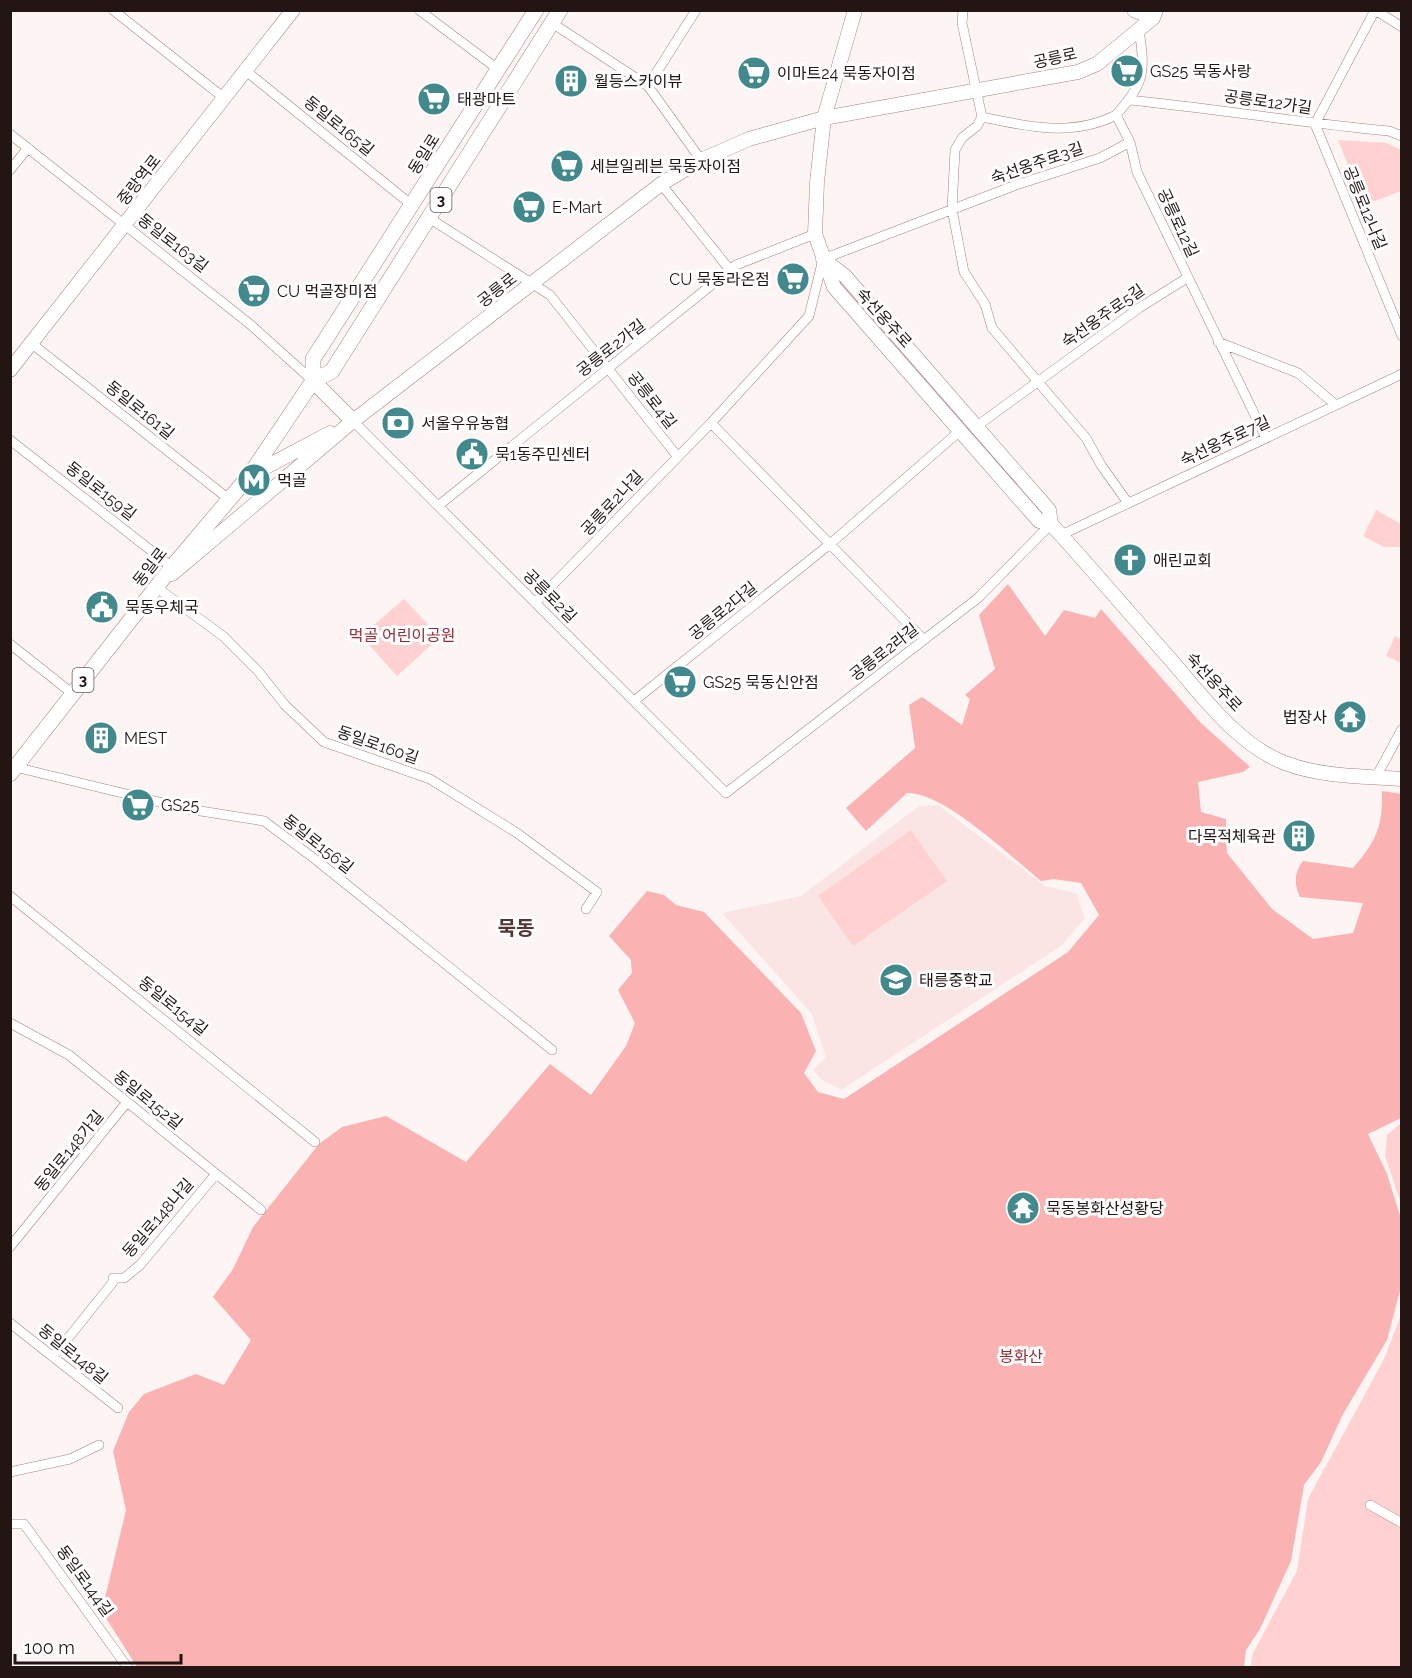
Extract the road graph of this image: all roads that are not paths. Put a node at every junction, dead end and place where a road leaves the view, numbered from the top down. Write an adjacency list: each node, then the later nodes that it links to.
1 (113, 10): 19 (street)
2 (293, 10): 16 (street, 중랑역로)
3 (419, 10): 15 (street)
4 (536, 10): 13 (main road, 동일로 / 3)
5 (696, 10): 17 (street)
6 (855, 10): 23 (street, 숙선옹주로)
7 (963, 10): 18 (street)
8 (1134, 10): 10 (street)
9 (553, 14): 14 (main road, 동일로 / 3); 17 (street)
10 (1154, 14): 12 (street, 공릉로)
11 (1401, 27): 24 (street)
12 (1139, 29): 18 (street, 공릉로); 20 (street)
13 (508, 55): 14 (main road); 15 (main road, 동일로 / 3)
14 (524, 66): 34 (main road, 동일로 / 3)
15 (498, 70): 32 (main road, 동일로 / 3)
16 (246, 71): 19 (street, 중랑역로); 32 (street, 동일로165길)
17 (648, 86): 29 (street)
18 (975, 92): 22 (street); 23 (street, 공릉로)
19 (224, 98): 35 (street, 중랑역로)
20 (1130, 99): 21 (street); 24 (street, 공릉로12가길)
21 (1116, 115): 22 (street); 27 (street, 공릉로12길)
22 (982, 117): 33 (street)
23 (824, 118): 29 (street, 공릉로); 36 (street, 숙선옹주로)
24 (1315, 124): 26 (street, 공릉로12가길); 42 (street, 공릉로12나길)
25 (10, 134): 28 (street, 동일로163길)
26 (1401, 136)
27 (1130, 142): 33 (street, 숙선옹주로3길); 39 (street, 공릉로12길)
28 (28, 148): 30 (street); 35 (street, 동일로163길)
29 (701, 160): 31 (street, 공릉로)
30 (10, 170)
31 (661, 184): 38 (street); 40 (street, 공릉로)
32 (412, 206): 41 (main road, 동일로 / 3)
33 (952, 209): 37 (street, 숙선옹주로3길); 50 (street)
34 (429, 218): 40 (street); 43 (main road, 동일로 / 3)
35 (125, 225): 45 (street, 중랑역로); 49 (street, 동일로163길)
36 (815, 234): 37 (street, 숙선옹주로); 38 (street, 공릉로2가길)
37 (823, 259): 53 (street, 공릉로2나길); 54 (street, 숙선옹주로); 55 (street, 숙선옹주로)
38 (730, 270): 46 (street, 공릉로2가길)
39 (1187, 278): 44 (street, 공릉로12길); 50 (street, 숙선옹주로5길)
40 (533, 283): 46 (street, 공릉로4길); 52 (street, 공릉로)
41 (334, 326): 43 (main road); 49 (main road, 동일로 / 3)
42 (1401, 336)
43 (352, 339): 49 (main road, 동일로 / 3)
44 (1218, 342): 51 (street); 56 (street, 공릉로12길)
45 (31, 343): 47 (street, 중랑역로); 60 (street, 동일로161길)
46 (608, 368): 58 (street, 공릉로4길); 62 (street, 공릉로2가길)
47 (10, 370)
48 (1401, 374): 51 (street, 숙선옹주로7길)
49 (313, 381): 52 (main road); 59 (main road, 동일로 / 3)
50 (1038, 381): 54 (street, 숙선옹주로5길); 61 (street)
51 (1336, 405): 56 (street, 숙선옹주로7길)
52 (353, 421): 59 (street, 공릉로); 62 (street, 공릉로2길); 67 (street, 공릉로)
53 (711, 423): 58 (street, 공릉로2나길); 65 (street)
54 (977, 426): 63 (street, 숙선옹주로)
55 (961, 430): 63 (street, 숙선옹주로); 65 (street, 공릉로2다길)
56 (1266, 438): 61 (street, 숙선옹주로7길)
57 (10, 440): 66 (street, 동일로159길)
58 (677, 456): 68 (street, 공릉로2나길)
59 (249, 476): 60 (main road, 동일로 / 3)
60 (230, 500): 66 (main road, 동일로 / 3)
61 (1128, 503): 64 (street, 숙선옹주로7길)
62 (438, 506): 68 (street, 공릉로2길)
63 (1051, 524): 64 (street, 숙선옹주로); 69 (street, 공릉로2라길)
64 (1061, 535): 75 (street, 숙선옹주로)
65 (830, 544): 69 (street); 72 (street, 공릉로2다길)
66 (172, 567): 67 (main road, 동일로 / 3)
67 (156, 587): 71 (main road, 동일로 / 3); 79 (street, 동일로160길)
68 (535, 603): 72 (street, 공릉로2길)
69 (924, 640): 77 (street, 공릉로2라길)
70 (10, 644): 71 (street)
71 (73, 694): 74 (main road, 동일로 / 3)
72 (634, 701): 77 (street, 공릉로2길)
73 (1401, 729): 75 (street)
74 (13, 770): 81 (street, 동일로156길)
75 (1376, 777): 76 (street, 숙선옹주로)
76 (1401, 779)
77 (726, 793)
78 (10, 896): 83 (street, 동일로154길)
79 (586, 909)
80 (10, 1023): 82 (street, 동일로152길)
81 (552, 1050)
82 (127, 1102): 84 (street, 동일로152길); 86 (street, 동일로148가길)
83 (315, 1142)
84 (216, 1174): 85 (street, 동일로152길); 88 (street, 동일로148나길)
85 (261, 1210)
86 (10, 1247)
87 (10, 1323): 88 (street, 동일로148길)
88 (53, 1357): 89 (street, 동일로148길)
89 (118, 1408)
90 (99, 1445): 91 (street)
91 (10, 1472)
92 (1370, 1505): 93 (street)
93 (1401, 1523)
94 (10, 1524): 95 (street, 동일로144길)
95 (128, 1668)

